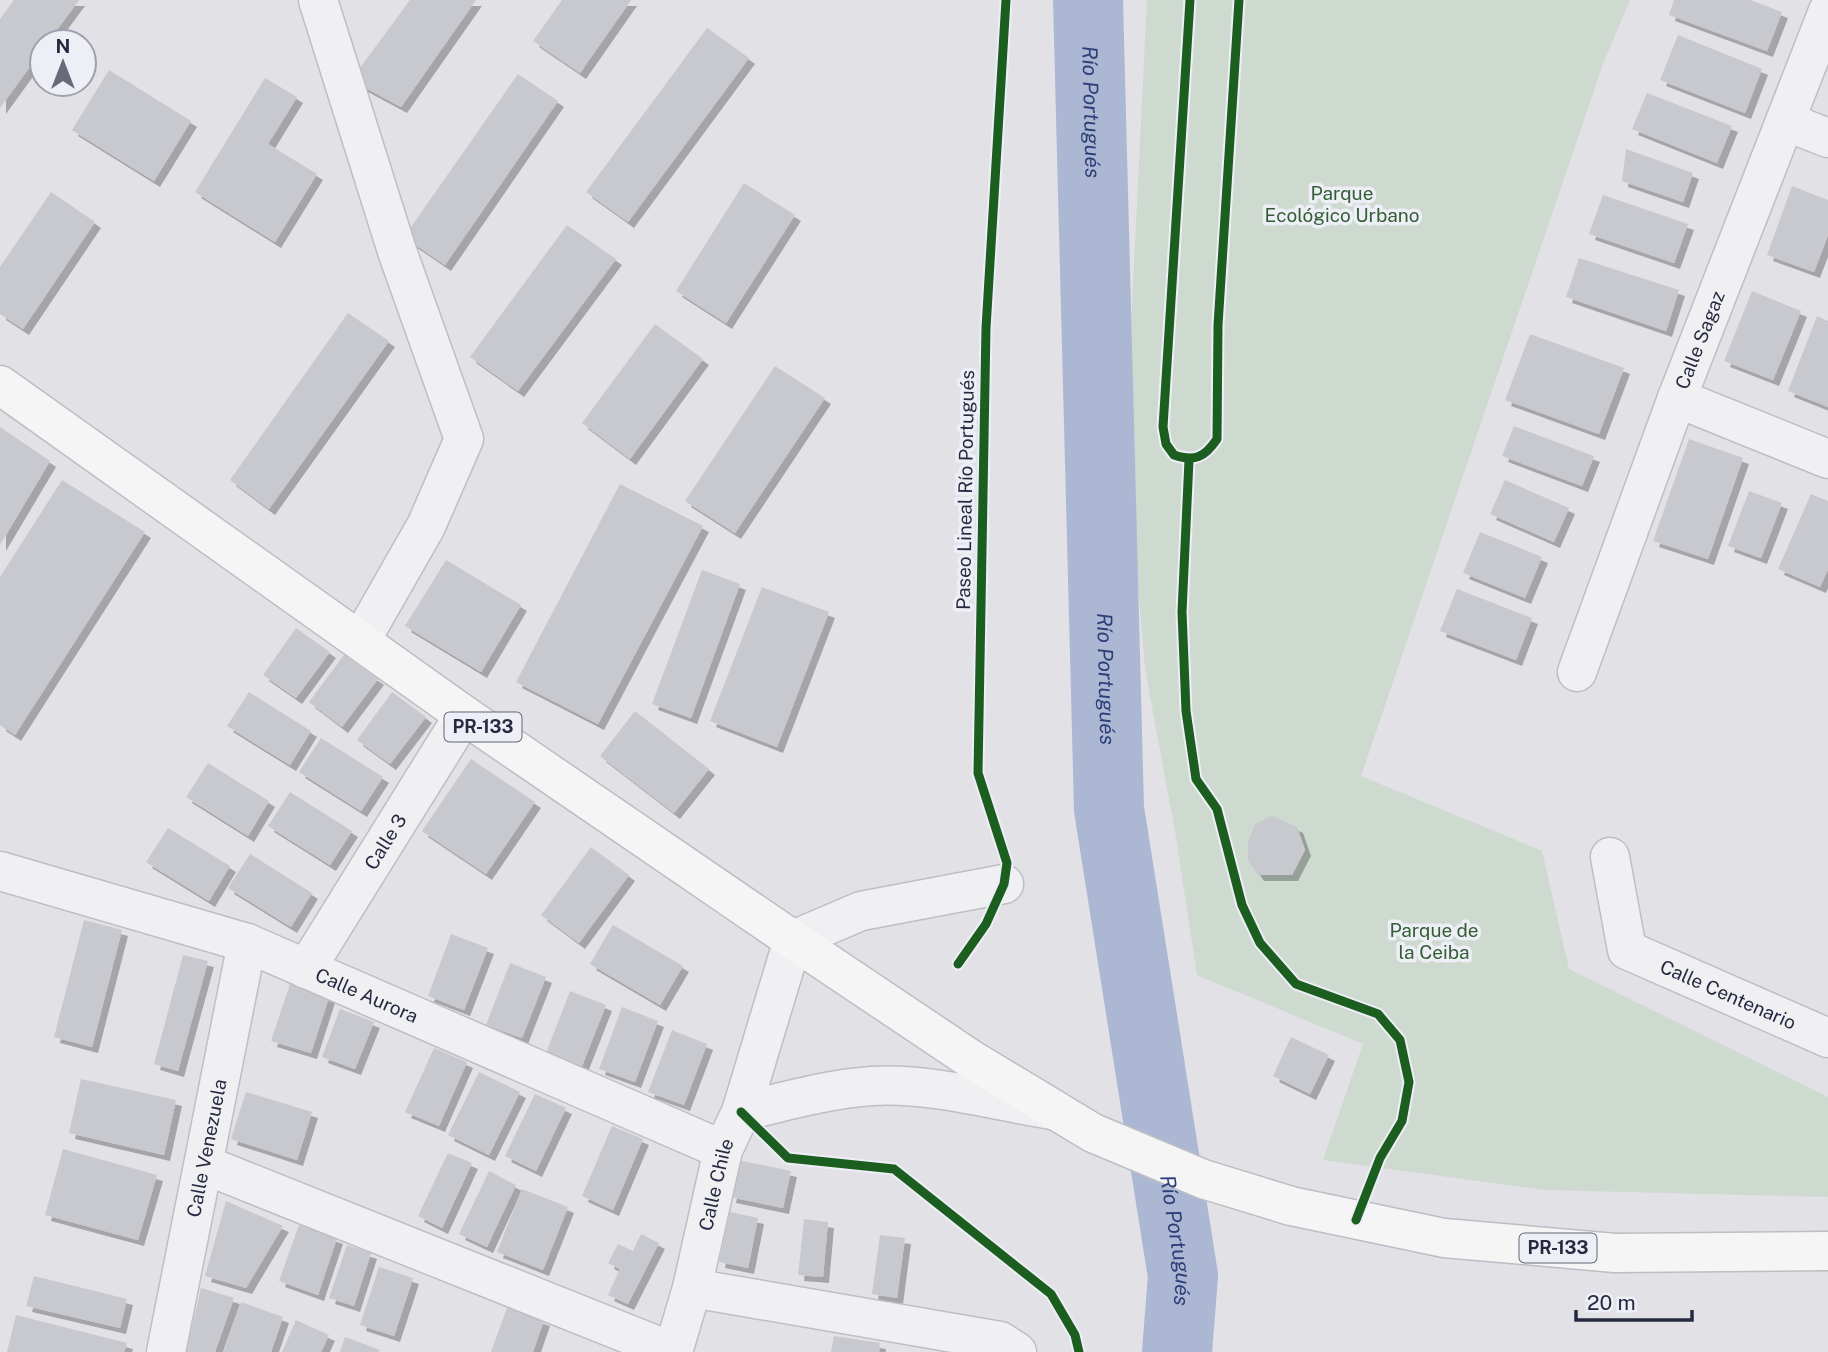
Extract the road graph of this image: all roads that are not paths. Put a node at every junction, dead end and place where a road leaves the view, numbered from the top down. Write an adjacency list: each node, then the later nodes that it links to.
1 (318, 0): 8 (street)
2 (1828, 11): 3 (street, Calle Sagaz)
3 (1787, 122): 4 (street); 6 (street, Calle Sagaz)
4 (1828, 138)
5 (0, 386): 8 (main road, PR-133)
6 (1677, 398): 7 (street); 9 (street, Calle Sagaz)
7 (1828, 459)
8 (361, 640): 10 (main road, PR-133)
9 (1577, 672)
10 (464, 715): 14 (main road, PR-133); 16 (street, Calle 3)
11 (1610, 857): 17 (street, Calle Centenario)
12 (0, 871): 15 (street, Calle Aurora)
13 (1004, 884): 14 (street)
14 (793, 940): 18 (main road, PR-133); 19 (street, Calle Chile)
15 (247, 943): 16 (street, Calle Aurora); 21 (street, Calle Venezuela)
16 (306, 969): 20 (street, Calle Aurora)
17 (1828, 1038)
18 (1052, 1110): 19 (street); 22 (main road, PR-133)
19 (741, 1112): 20 (street, Calle Chile)
20 (723, 1150): 23 (street, Calle Chile)
21 (205, 1165): 26 (street, Calle Venezuela); 27 (street)
22 (1828, 1251)
23 (692, 1288): 24 (street); 27 (street, Calle Chile)
24 (915, 1339): 25 (street)
25 (1016, 1350)
26 (166, 1352)
27 (673, 1352)

